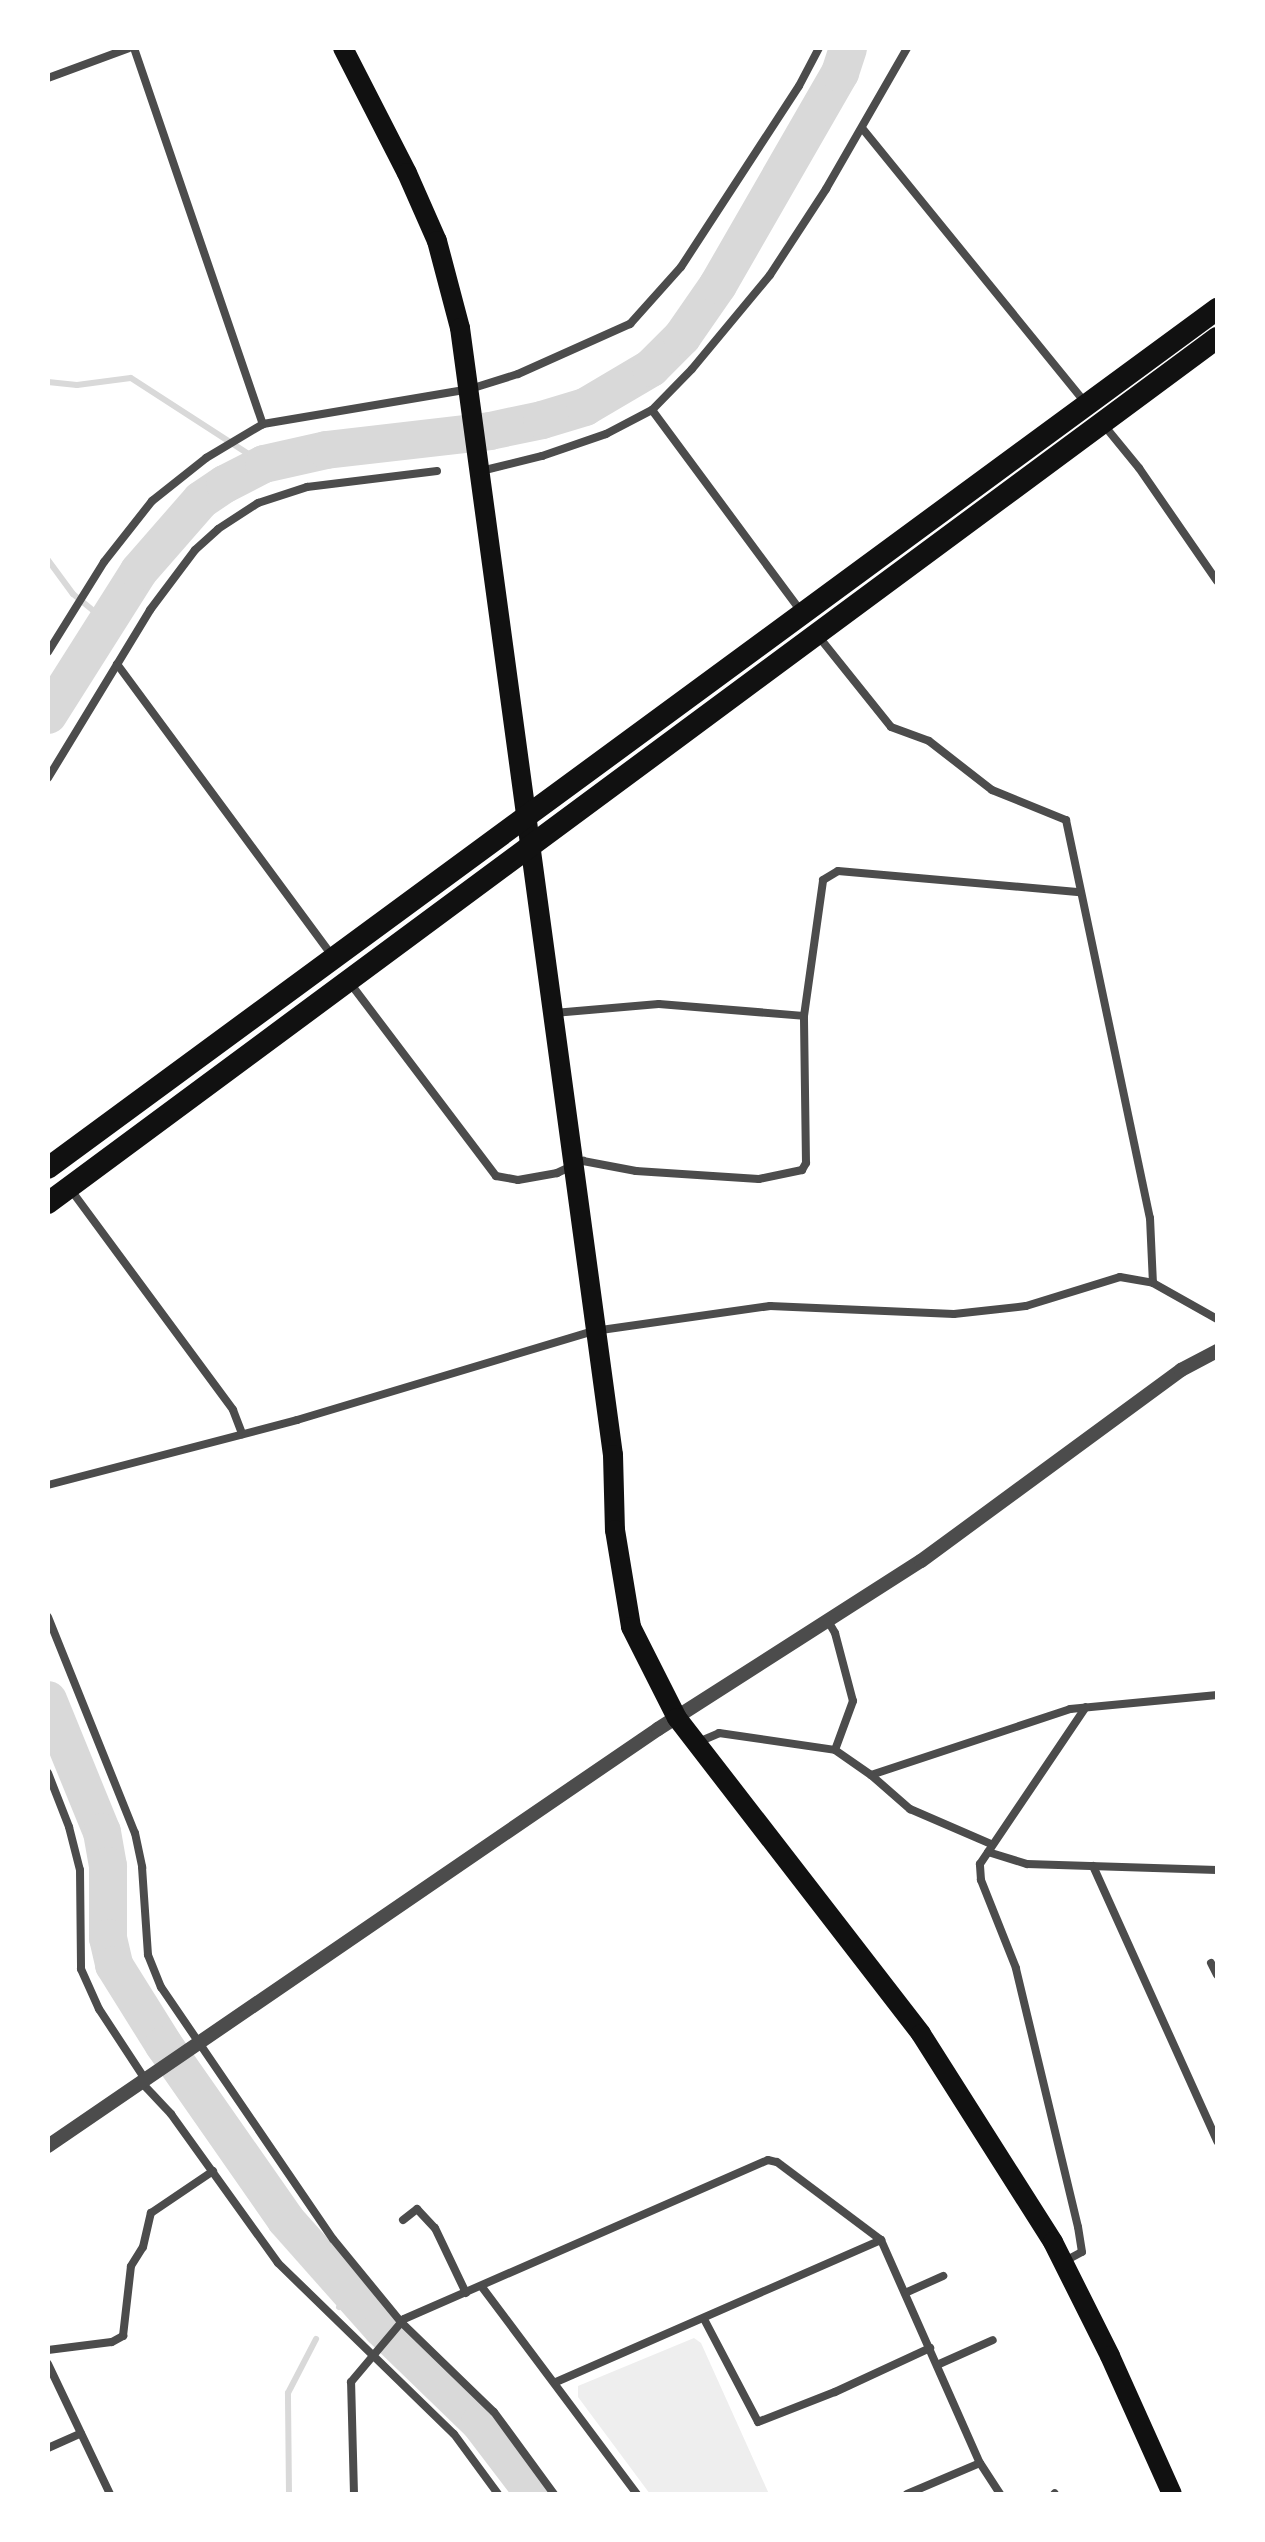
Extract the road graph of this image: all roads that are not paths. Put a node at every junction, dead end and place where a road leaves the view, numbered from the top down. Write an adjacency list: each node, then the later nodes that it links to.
1 (132, 48): 5 (street); 13 (street)
2 (343, 48): 9 (main road)
3 (819, 48): 9 (street)
4 (907, 48): 6 (street)
5 (48, 78)
6 (862, 128): 10 (street); 11 (street)
7 (1217, 309): 10 (highway)
8 (1217, 338): 12 (highway)
9 (470, 394): 13 (street); 14 (main road)
10 (1087, 405): 17 (highway)
11 (652, 410): 14 (street); 17 (street)
12 (1102, 423): 16 (street); 18 (highway)
13 (263, 424): 19 (street)
14 (480, 468): 22 (main road)
15 (437, 471): 20 (street)
16 (1217, 581)
17 (801, 611): 22 (highway)
18 (817, 635): 23 (highway); 24 (street)
19 (48, 652)
20 (117, 664): 21 (street); 25 (street)
21 (48, 778)
22 (526, 815): 23 (main road); 25 (highway)
23 (531, 849): 26 (highway); 27 (main road)
24 (1080, 892): 28 (street); 33 (street)
25 (332, 956): 29 (highway)
26 (349, 982): 30 (street); 31 (highway)
27 (553, 1013): 28 (street); 30 (main road)
28 (804, 1016): 30 (street)
29 (49, 1166)
30 (572, 1167): 35 (main road)
31 (69, 1188): 32 (highway); 37 (street)
32 (48, 1203)
33 (1153, 1283): 34 (street); 35 (street)
34 (1217, 1319)
35 (594, 1331): 37 (street); 43 (main road)
36 (1217, 1351): 40 (street)
37 (242, 1434): 38 (street)
38 (48, 1485)
39 (48, 1617): 53 (street)
40 (828, 1621): 43 (street); 45 (street)
41 (1217, 1695): 42 (street)
42 (1086, 1707): 47 (street); 48 (street)
43 (677, 1718): 44 (main road); 53 (street)
44 (696, 1743): 45 (street); 60 (main road)
45 (835, 1750): 47 (street)
46 (48, 1773): 54 (street)
47 (871, 1775): 48 (street)
48 (989, 1848): 49 (street); 60 (street)
49 (1093, 1866): 50 (street); 55 (street)
50 (1217, 1870)
51 (1211, 1963): 52 (street)
52 (1217, 1975)
53 (200, 2044): 54 (street); 66 (street)
54 (143, 2081): 56 (street); 57 (street)
55 (1217, 2141)
56 (48, 2146)
57 (213, 2171): 69 (street); 70 (street)
58 (403, 2220): 63 (street)
59 (881, 2240): 62 (street); 64 (street); 65 (street)
60 (1064, 2262): 84 (main road)
61 (943, 2276): 64 (street)
62 (482, 2287): 63 (street); 73 (street)
63 (466, 2293): 66 (street)
64 (905, 2293): 68 (street)
65 (704, 2319): 68 (street); 73 (street)
66 (401, 2322): 70 (street); 80 (street)
67 (993, 2340): 72 (street)
68 (930, 2348): 72 (street)
69 (48, 2350)
70 (376, 2356): 78 (street); 79 (street)
71 (48, 2364): 74 (street)
72 (937, 2365): 76 (street)
73 (556, 2382): 81 (street)
74 (81, 2433): 75 (street); 77 (street)
75 (48, 2448)
76 (980, 2463): 82 (street); 83 (street)
77 (110, 2494)
78 (354, 2494)
79 (498, 2494)
80 (554, 2494)
81 (637, 2494)
82 (907, 2494)
83 (1000, 2494)
84 (1172, 2494)

